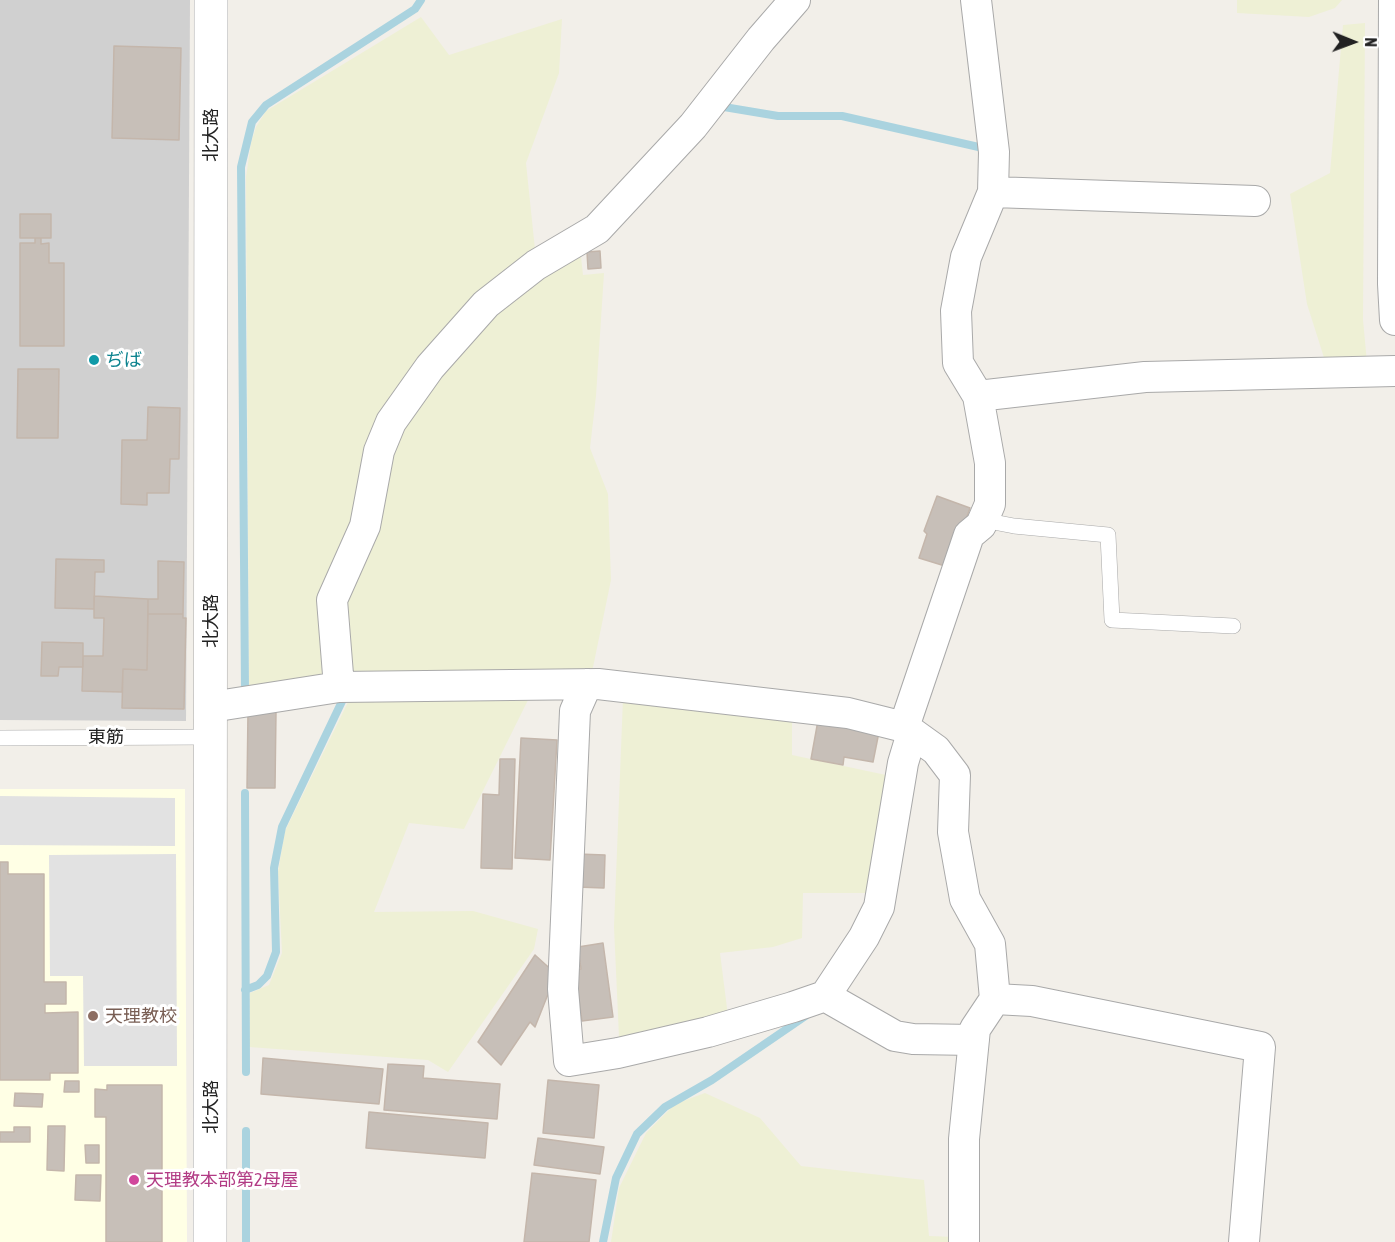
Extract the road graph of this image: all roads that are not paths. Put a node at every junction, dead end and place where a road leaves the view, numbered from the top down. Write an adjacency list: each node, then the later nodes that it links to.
1 (211, 0): 14 (street, 北大路)
2 (795, 0): 13 (street)
3 (976, 0): 5 (street)
4 (1394, 0): 7 (street)
5 (993, 192): 6 (street); 9 (street)
6 (1256, 201)
7 (1395, 320)
8 (1395, 371): 9 (street)
9 (978, 396): 10 (street)
10 (983, 520): 11 (lane); 15 (street)
11 (1233, 626)
12 (587, 684): 13 (street); 15 (street); 17 (street)
13 (339, 687): 14 (street)
14 (212, 722): 16 (lane, 東筋); 20 (street, 北大路)
15 (908, 730): 17 (street); 18 (street)
16 (0, 738)
17 (825, 996): 19 (street)
18 (995, 999): 19 (street); 22 (street)
19 (974, 1041): 21 (street)
20 (210, 1242)
21 (964, 1242)
22 (1244, 1242)

